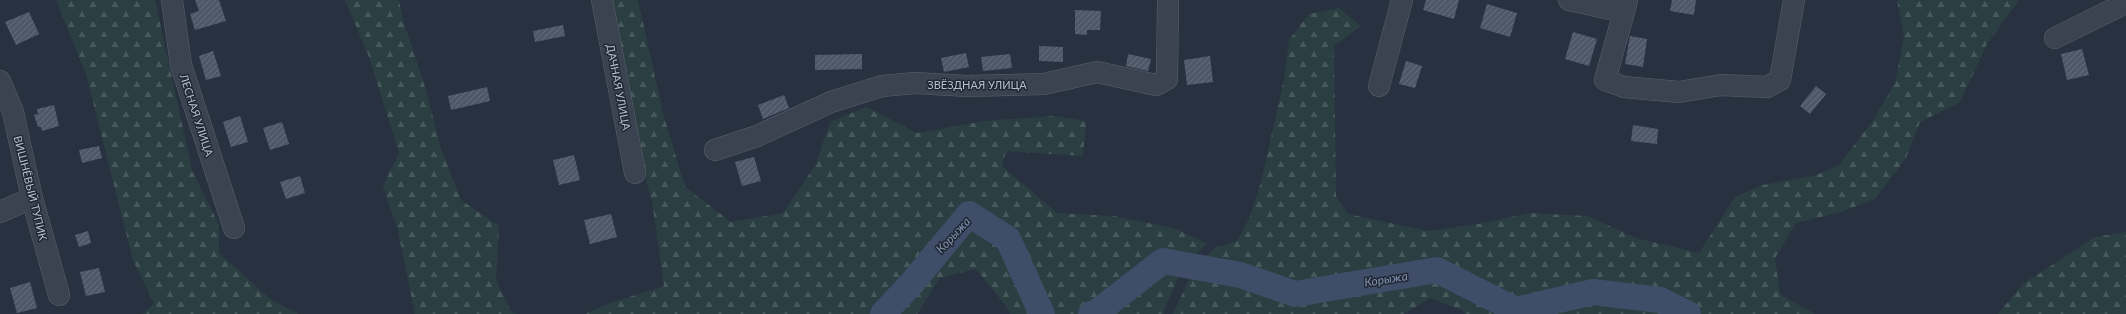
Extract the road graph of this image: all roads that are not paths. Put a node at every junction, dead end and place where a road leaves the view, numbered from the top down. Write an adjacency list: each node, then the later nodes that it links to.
1 (172, 0): 16 (street, ЛЕСНАЯ УЛИЦА)
2 (602, 0): 13 (street, ДАЧНАЯ УЛИЦА)
3 (1168, 0): 12 (street, ЗВЁЗДНАЯ УЛИЦА)
4 (1402, 0): 11 (street)
5 (1569, 0): 8 (street)
6 (1794, 0): 8 (street)
7 (2126, 3): 9 (street)
8 (1625, 6)
9 (2055, 38)
10 (0, 81): 14 (street, ВИШНЁВЫЙ ТУПИК)
11 (1379, 86)
12 (715, 150)
13 (635, 173)
14 (32, 198): 15 (street); 17 (street, ВИШНЁВЫЙ ТУПИК)
15 (0, 212)
16 (234, 228)
17 (59, 295)

